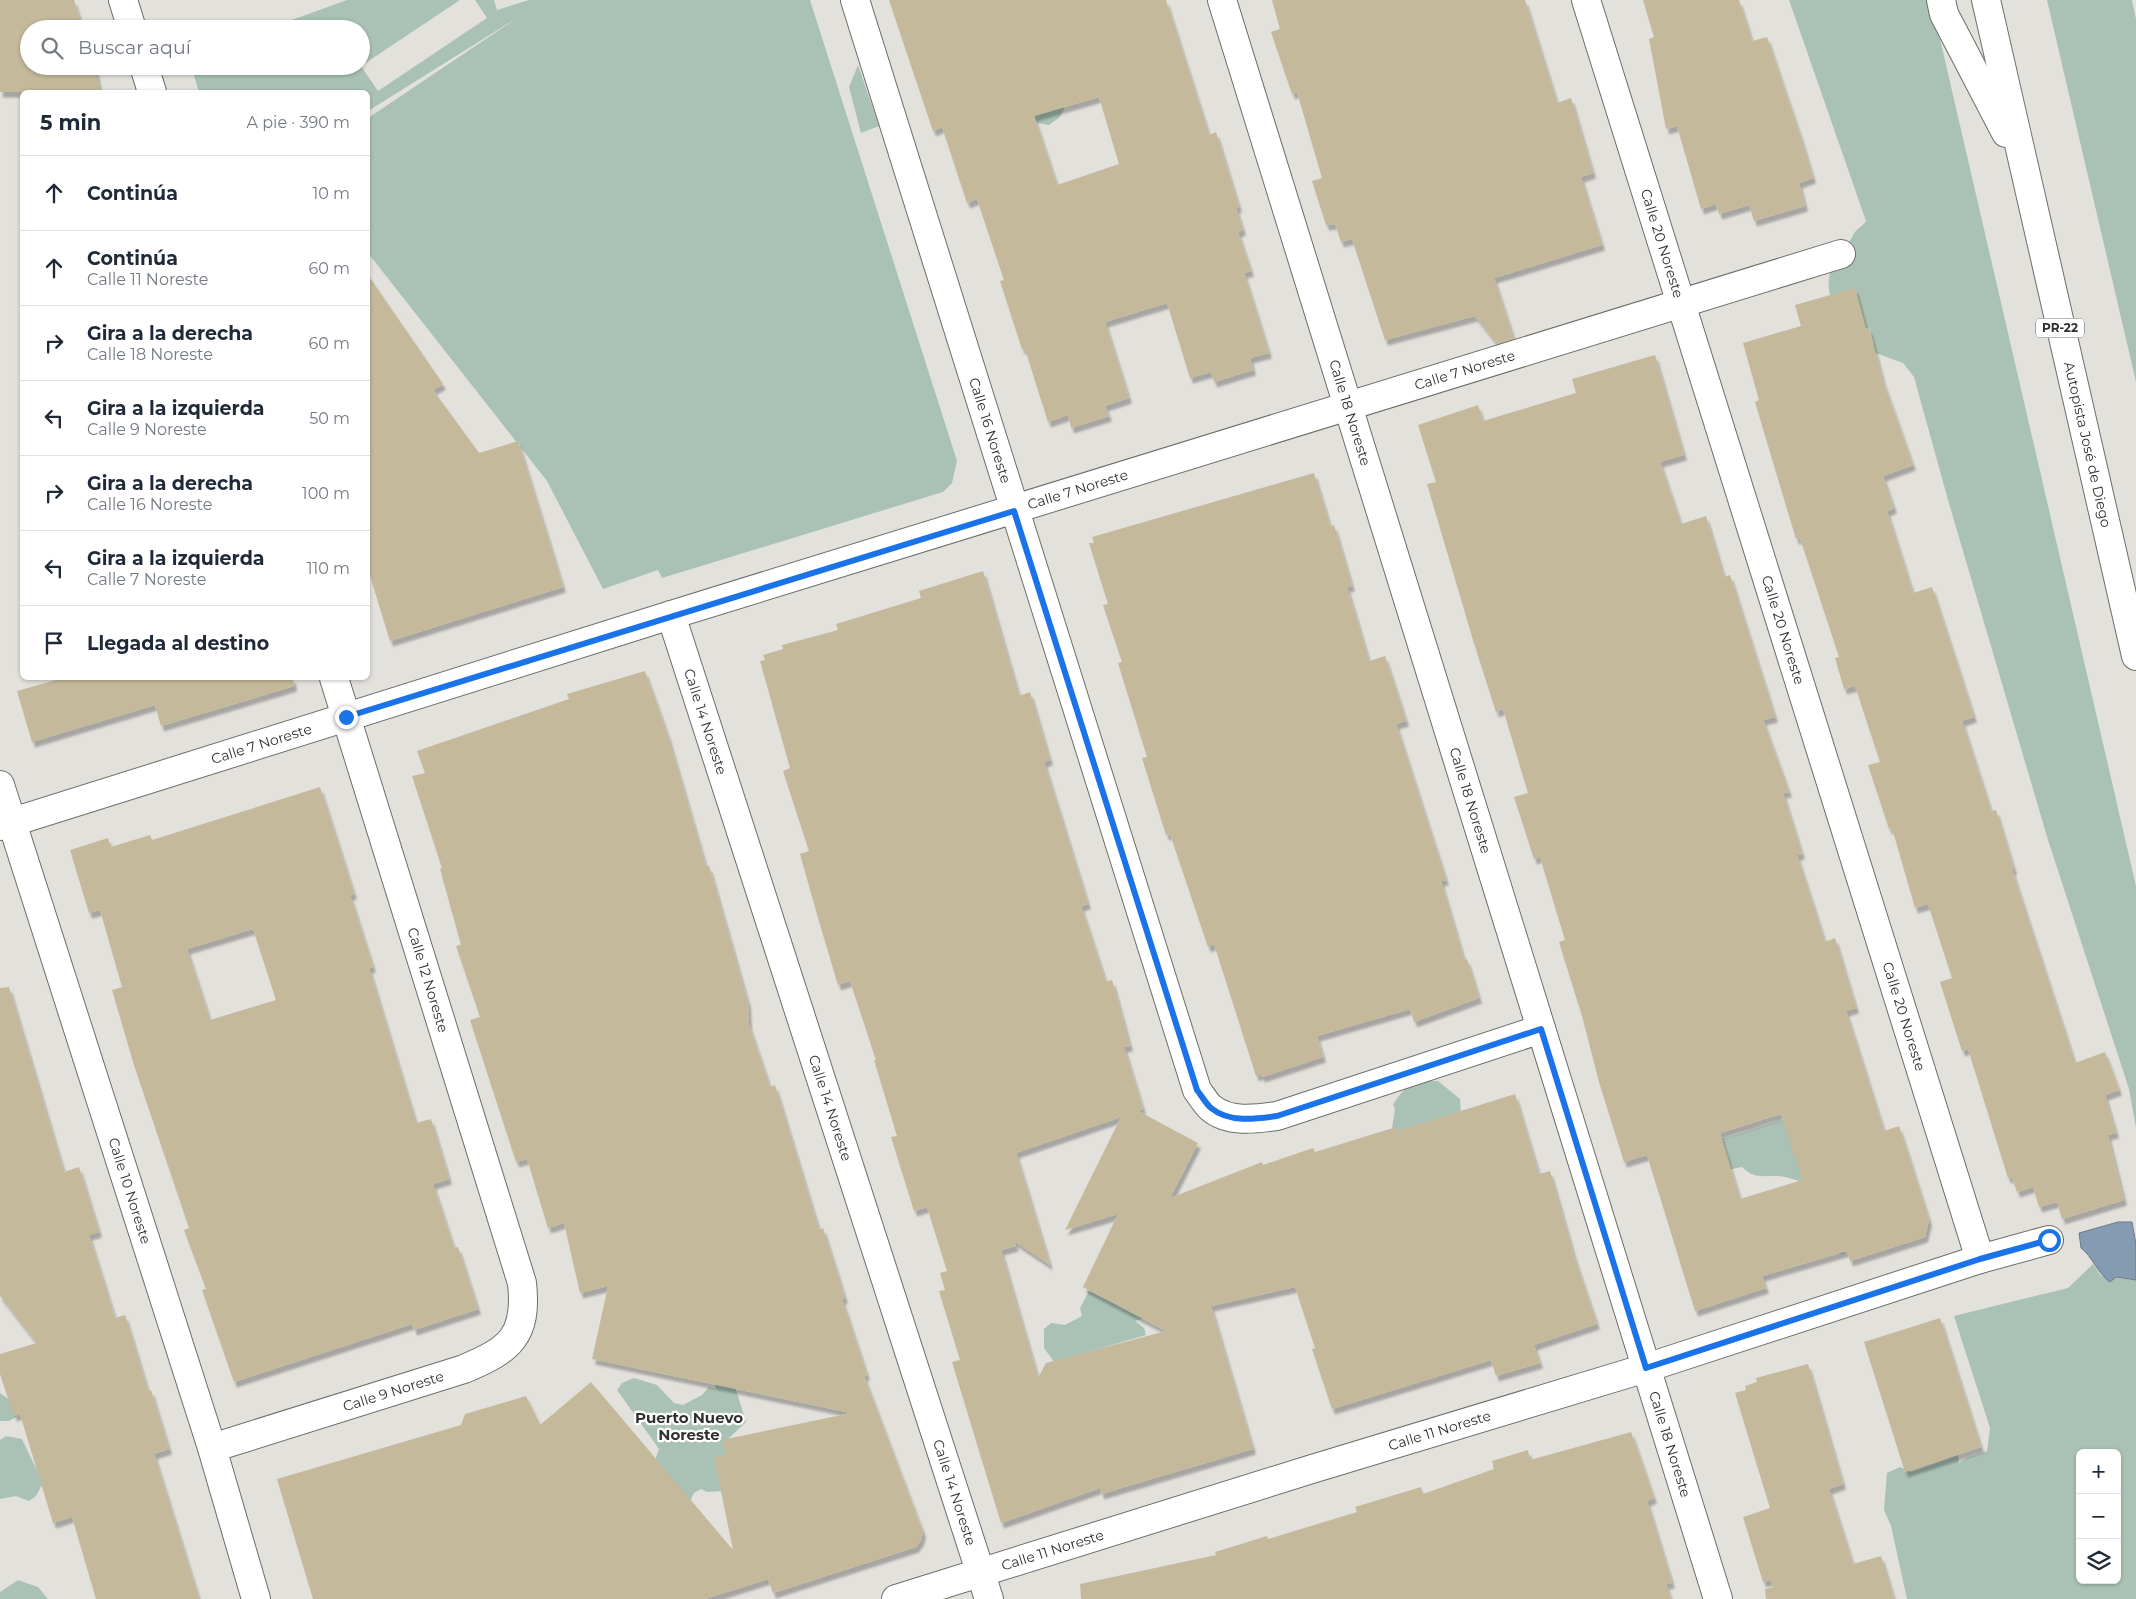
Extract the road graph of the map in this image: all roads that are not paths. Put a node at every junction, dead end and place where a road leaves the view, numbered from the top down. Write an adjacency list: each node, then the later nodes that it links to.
1 (123, 0): 7 (main road)
2 (855, 0): 14 (main road, Calle 16 Noreste)
3 (1222, 0): 13 (main road, Calle 18 Noreste)
4 (1586, 0): 12 (main road, Calle 20 Noreste)
5 (1941, 0): 10 (main road)
6 (1986, 0): 10 (main road, Autopista José de Diego / PR-22)
7 (129, 20)
8 (147, 75): 9 (main road)
9 (151, 90)
10 (2022, 165): 16 (main road, Autopista José de Diego / PR-22)
11 (1841, 254): 12 (main road, Calle 7 Noreste)
12 (1682, 303): 13 (main road, Calle 7 Noreste); 23 (main road, Calle 20 Noreste)
13 (1349, 406): 14 (main road, Calle 7 Noreste); 21 (main road, Calle 18 Noreste)
14 (1014, 511): 15 (main road, Calle 7 Noreste); 21 (main road, Calle 16 Noreste)
15 (671, 616): 18 (main road, Calle 7 Noreste); 27 (main road, Calle 14 Noreste)
16 (2136, 656)
17 (335, 680): 18 (main road, Calle 12 Noreste)
18 (346, 717): 20 (main road, Calle 7 Noreste); 24 (main road, Calle 12 Noreste)
19 (0, 785): 20 (main road, Calle 10 Noreste)
20 (6, 824): 26 (main road, Calle 10 Noreste)
21 (1541, 1029): 25 (main road, Calle 18 Noreste)
22 (2049, 1240): 23 (main road, Calle 11 Noreste)
23 (1980, 1259): 25 (main road, Calle 11 Noreste)
24 (522, 1283): 26 (main road, Calle 9 Noreste)
25 (1646, 1368): 27 (main road, Calle 11 Noreste); 31 (main road, Calle 18 Noreste)
26 (212, 1448): 28 (main road, Calle 10 Noreste)
27 (981, 1573): 29 (main road, Calle 11 Noreste); 30 (main road, Calle 14 Noreste)
28 (256, 1599)
29 (896, 1599)
30 (989, 1599)
31 (1718, 1599)

